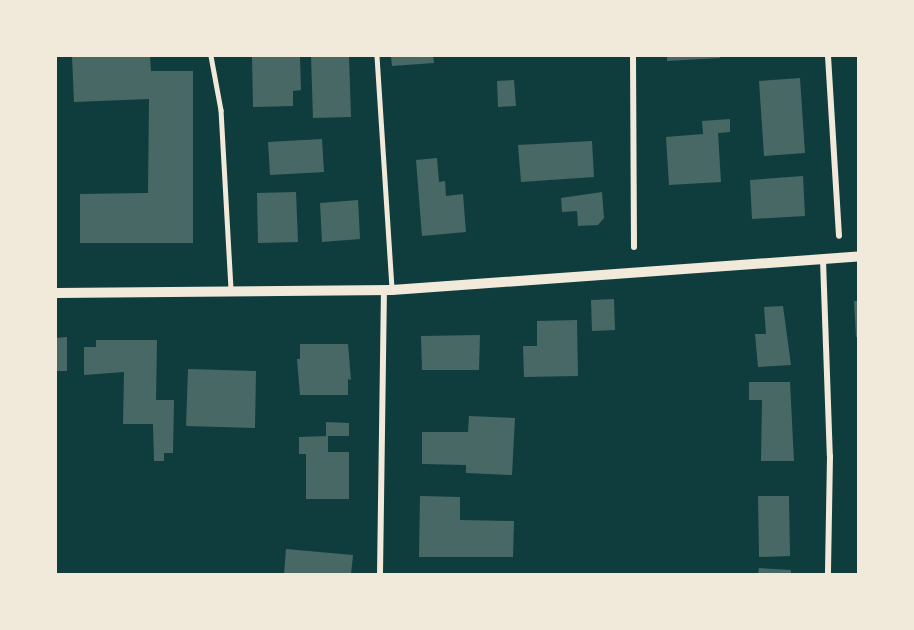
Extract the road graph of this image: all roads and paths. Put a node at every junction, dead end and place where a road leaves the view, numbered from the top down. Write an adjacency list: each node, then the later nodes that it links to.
1 (211, 56): 11 (lane)
2 (377, 56): 9 (lane)
3 (633, 56): 6 (street)
4 (828, 56): 5 (street)
5 (838, 236)
6 (634, 247)
7 (858, 257): 8 (street)
8 (823, 260): 9 (street); 13 (street)
9 (388, 290): 11 (street); 12 (street)
10 (56, 293): 11 (street)
11 (231, 293)
12 (380, 574)
13 (828, 574)

